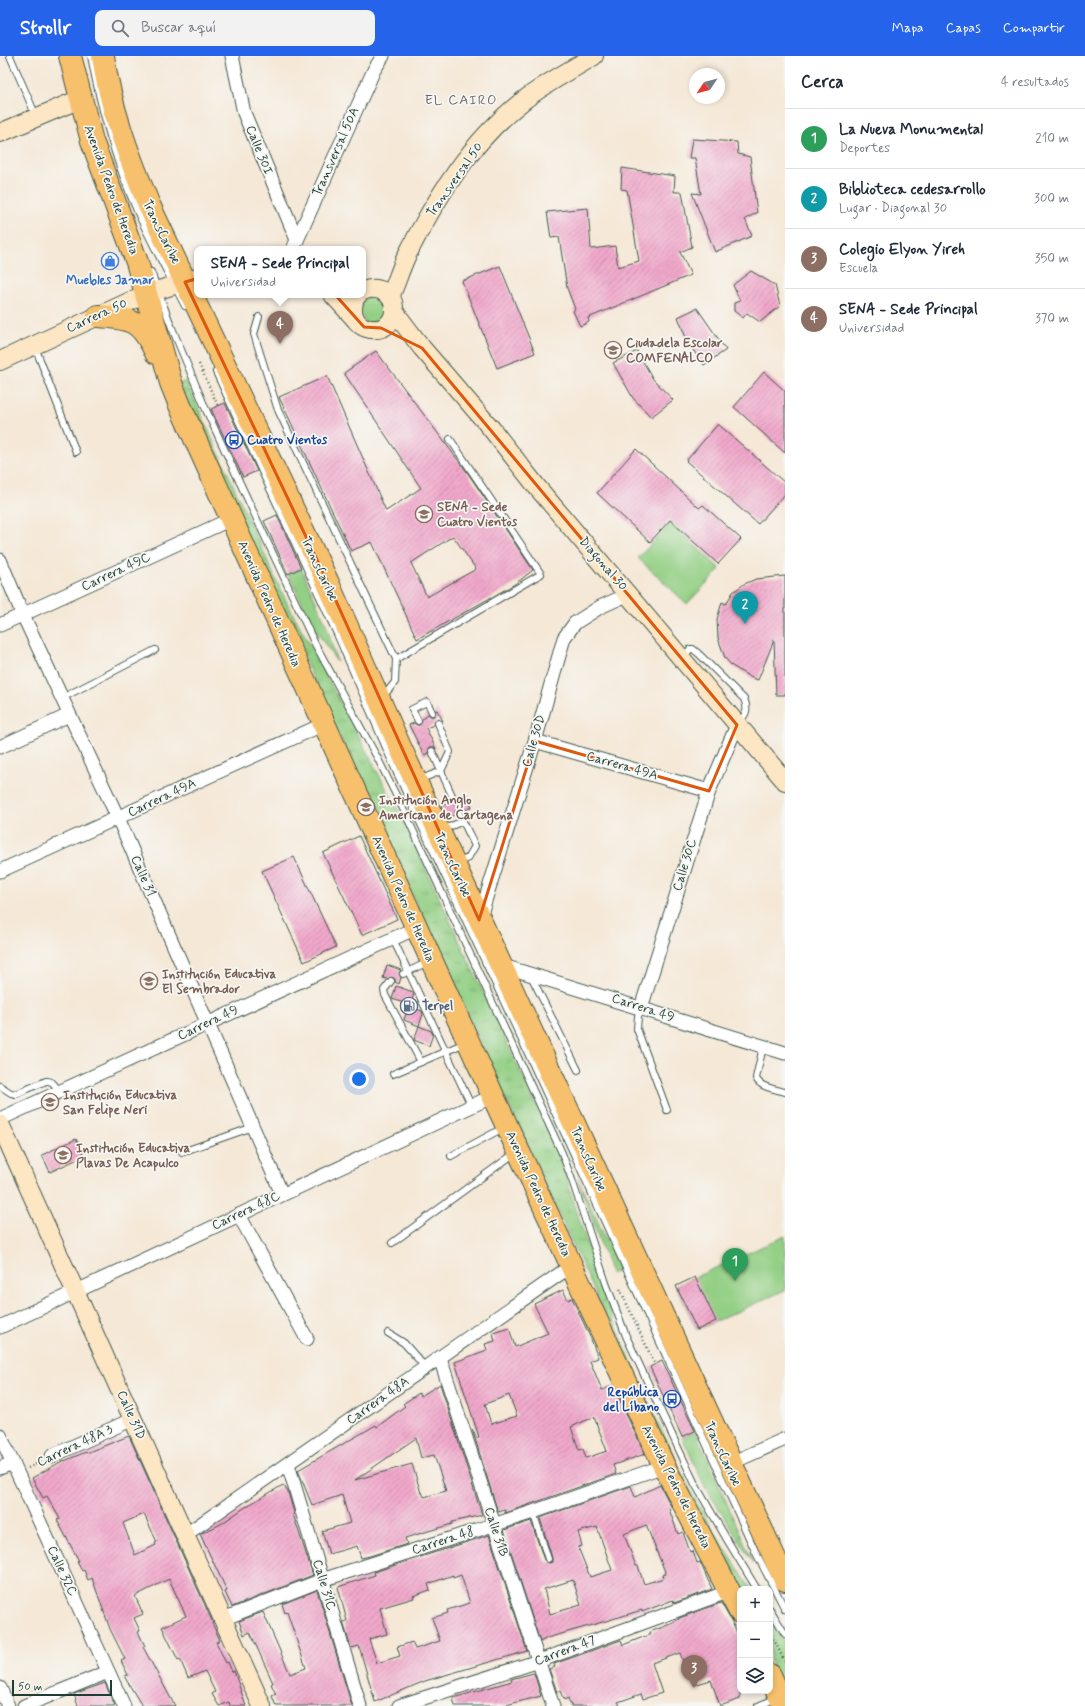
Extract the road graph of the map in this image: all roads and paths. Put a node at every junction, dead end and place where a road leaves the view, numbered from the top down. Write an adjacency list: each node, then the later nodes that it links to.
1 (10, 56): 11 (lane)
2 (70, 56): 10 (highway, Avenida Pedro de Heredia)
3 (91, 56): 16 (lane, TransCaribe)
4 (103, 56): 16 (highway)
5 (232, 56): 13 (street, Calle 30I)
6 (370, 56): 9 (street)
7 (383, 56): 9 (street, Transversal 50A)
8 (594, 56): 14 (street, Transversal 50)
9 (374, 70): 13 (street, Transversal 50A)
10 (80, 99): 11 (street); 19 (highway, Avenida Pedro de Heredia)
11 (36, 118): 12 (street)
12 (0, 133)
13 (295, 244)
14 (406, 258): 17 (street, Transversal 50); 22 (street, Transversal 50)
15 (150, 269): 19 (lane, TransCaribe)
16 (185, 282): 19 (street, Carrera 50); 23 (lane, TransCaribe); 43 (highway)
17 (366, 289)
18 (366, 291): 22 (street)
19 (152, 292): 24 (street, Carrera 50); 32 (highway, Avenida Pedro de Heredia); 121 (lane, TransCaribe)
20 (336, 298): 26 (street)
21 (359, 298): 26 (street)
22 (392, 304): 27 (street); 29 (street, Diagonal 30)
23 (187, 311)
24 (98, 316): 28 (street, Carrera 50); 32 (highway)
25 (259, 317): 41 (lane)
26 (355, 319): 27 (street)
27 (381, 328): 29 (street, Diagonal 30)
28 (34, 345): 30 (street, Carrera 50); 34 (lane)
29 (422, 348): 37 (street, Diagonal 30)
30 (0, 360)
31 (214, 368): 124 (lane, TransCaribe)
32 (172, 384): 35 (highway, Avenida Pedro de Heredia)
33 (450, 439): 41 (lane)
34 (76, 452)
35 (231, 519): 38 (street, Carrera 49C); 48 (highway, Avenida Pedro de Heredia)
36 (0, 560): 38 (street, Calle 31)
37 (629, 594): 49 (street, Diagonal 30); 50 (street, Calle 30D)
38 (23, 615): 39 (street, Carrera 49C); 42 (street, Calle 31)
39 (0, 625)
40 (155, 650): 42 (lane)
41 (396, 659): 43 (lane)
42 (62, 698): 45 (street, Calle 31)
43 (380, 701): 54 (highway)
44 (432, 712): 46 (lane)
45 (70, 715): 51 (street); 59 (street, Calle 31)
46 (418, 721)
47 (438, 723): 53 (lane)
48 (324, 724): 59 (street, Carrera 49A); 65 (highway, Avenida Pedro de Heredia)
49 (737, 725): 55 (street, Diagonal 30); 56 (street, Calle 30C)
50 (535, 741): 56 (street, Carrera 49A); 64 (street, Calle 30D)
51 (0, 747)
52 (432, 751): 53 (lane)
53 (441, 771): 54 (lane); 57 (lane)
54 (416, 781): 61 (highway)
55 (785, 781)
56 (708, 791): 72 (street, Calle 30C)
57 (454, 800)
58 (459, 813): 60 (lane)
59 (118, 818): 63 (street, Carrera 49A); 73 (street, Calle 31)
60 (464, 821): 61 (lane); 62 (lane)
61 (439, 832): 62 (highway)
62 (454, 864): 64 (highway)
63 (0, 871)
64 (479, 920): 68 (highway)
65 (416, 928): 66 (street, Carrera 49); 67 (highway, Avenida Pedro de Heredia)
66 (393, 939): 69 (lane); 73 (street, Carrera 49)
67 (431, 961): 69 (lane); 74 (highway, Avenida Pedro de Heredia)
68 (500, 965): 70 (street, Carrera 49); 110 (highway)
69 (406, 973): 76 (lane)
70 (529, 973): 72 (street, Carrera 49); 79 (lane)
71 (391, 981): 78 (lane)
72 (641, 1008): 75 (street, Carrera 49); 86 (lane)
73 (208, 1024): 82 (street, Carrera 49); 90 (street, Calle 31)
74 (468, 1041): 76 (lane); 84 (highway, Avenida Pedro de Heredia)
75 (763, 1047): 77 (street, Carrera 49); 83 (lane)
76 (446, 1051): 78 (lane); 85 (lane)
77 (785, 1053)
78 (420, 1062): 80 (lane)
79 (578, 1070)
80 (393, 1074)
81 (0, 1086): 82 (lane)
82 (59, 1091): 87 (street, Carrera 49)
83 (785, 1092)
84 (492, 1096): 85 (street, Carrera 48C); 89 (highway, Avenida Pedro de Heredia)
85 (471, 1105): 94 (street, Carrera 48C)
86 (667, 1110)
87 (0, 1119)
88 (0, 1124): 99 (street, Calle 31D)
89 (506, 1126): 91 (highway, Avenida Pedro de Heredia); 93 (lane)
90 (253, 1127): 92 (lane); 94 (street, Calle 31)
91 (518, 1151): 96 (lane); 97 (highway, Avenida Pedro de Heredia)
92 (182, 1152)
93 (451, 1156)
94 (282, 1194): 95 (street, Carrera 48C)
95 (238, 1214): 99 (street, Carrera 48C); 102 (street)
96 (392, 1243)
97 (571, 1266): 103 (street, Carrera 48A); 112 (highway, Avenida Pedro de Heredia)
98 (619, 1286): 104 (path)
99 (76, 1291): 100 (street, Carrera 48C); 106 (street, Calle 31D)
100 (0, 1327)
101 (388, 1333): 105 (lane)
102 (307, 1339)
103 (440, 1358): 105 (street, Carrera 48A); 116 (street, Calle 31B)
104 (656, 1365)
105 (426, 1368): 111 (street, Carrera 48A)
106 (133, 1419): 109 (street, Carrera 48A 3); 117 (street, Calle 31D)
107 (0, 1435): 114 (street, Calle 32C)
108 (785, 1439): 110 (street)
109 (52, 1456): 114 (path, Carrera 48A 3)
110 (731, 1463): 120 (highway)
111 (288, 1464): 117 (street, Carrera 48A); 119 (street, Calle 31C)
112 (664, 1466): 115 (street, Carrera 48); 122 (highway, Avenida Pedro de Heredia)
113 (0, 1468): 114 (street)
114 (15, 1468): 131 (street, Calle 32C)
115 (533, 1512): 116 (street, Carrera 48); 118 (lane)
116 (493, 1524): 119 (street, Carrera 48); 129 (street, Calle 31B)
117 (185, 1535): 126 (street, Calle 31D)
118 (548, 1559)
119 (322, 1580): 126 (street, Carrera 48); 139 (street, Calle 31C)
120 (785, 1580)
121 (755, 1586)
122 (730, 1591): 123 (highway, Avenida Pedro de Heredia); 129 (street, Carrera 47)
123 (737, 1606)
124 (785, 1609)
125 (773, 1614): 127 (lane)
126 (223, 1619): 138 (street, Calle 31D)
127 (785, 1634)
128 (773, 1638): 130 (path)
129 (539, 1661): 140 (street, Carrera 47); 141 (street, Calle 31B)
130 (785, 1662)
131 (108, 1672): 136 (street); 137 (street, Calle 32C)
132 (773, 1682): 134 (highway)
133 (0, 1688): 135 (street)
134 (782, 1702): 142 (lane)
135 (8, 1706)
136 (24, 1706)
137 (124, 1706)
138 (262, 1706)
139 (360, 1706)
140 (399, 1706)
141 (553, 1706)
142 (758, 1706)

